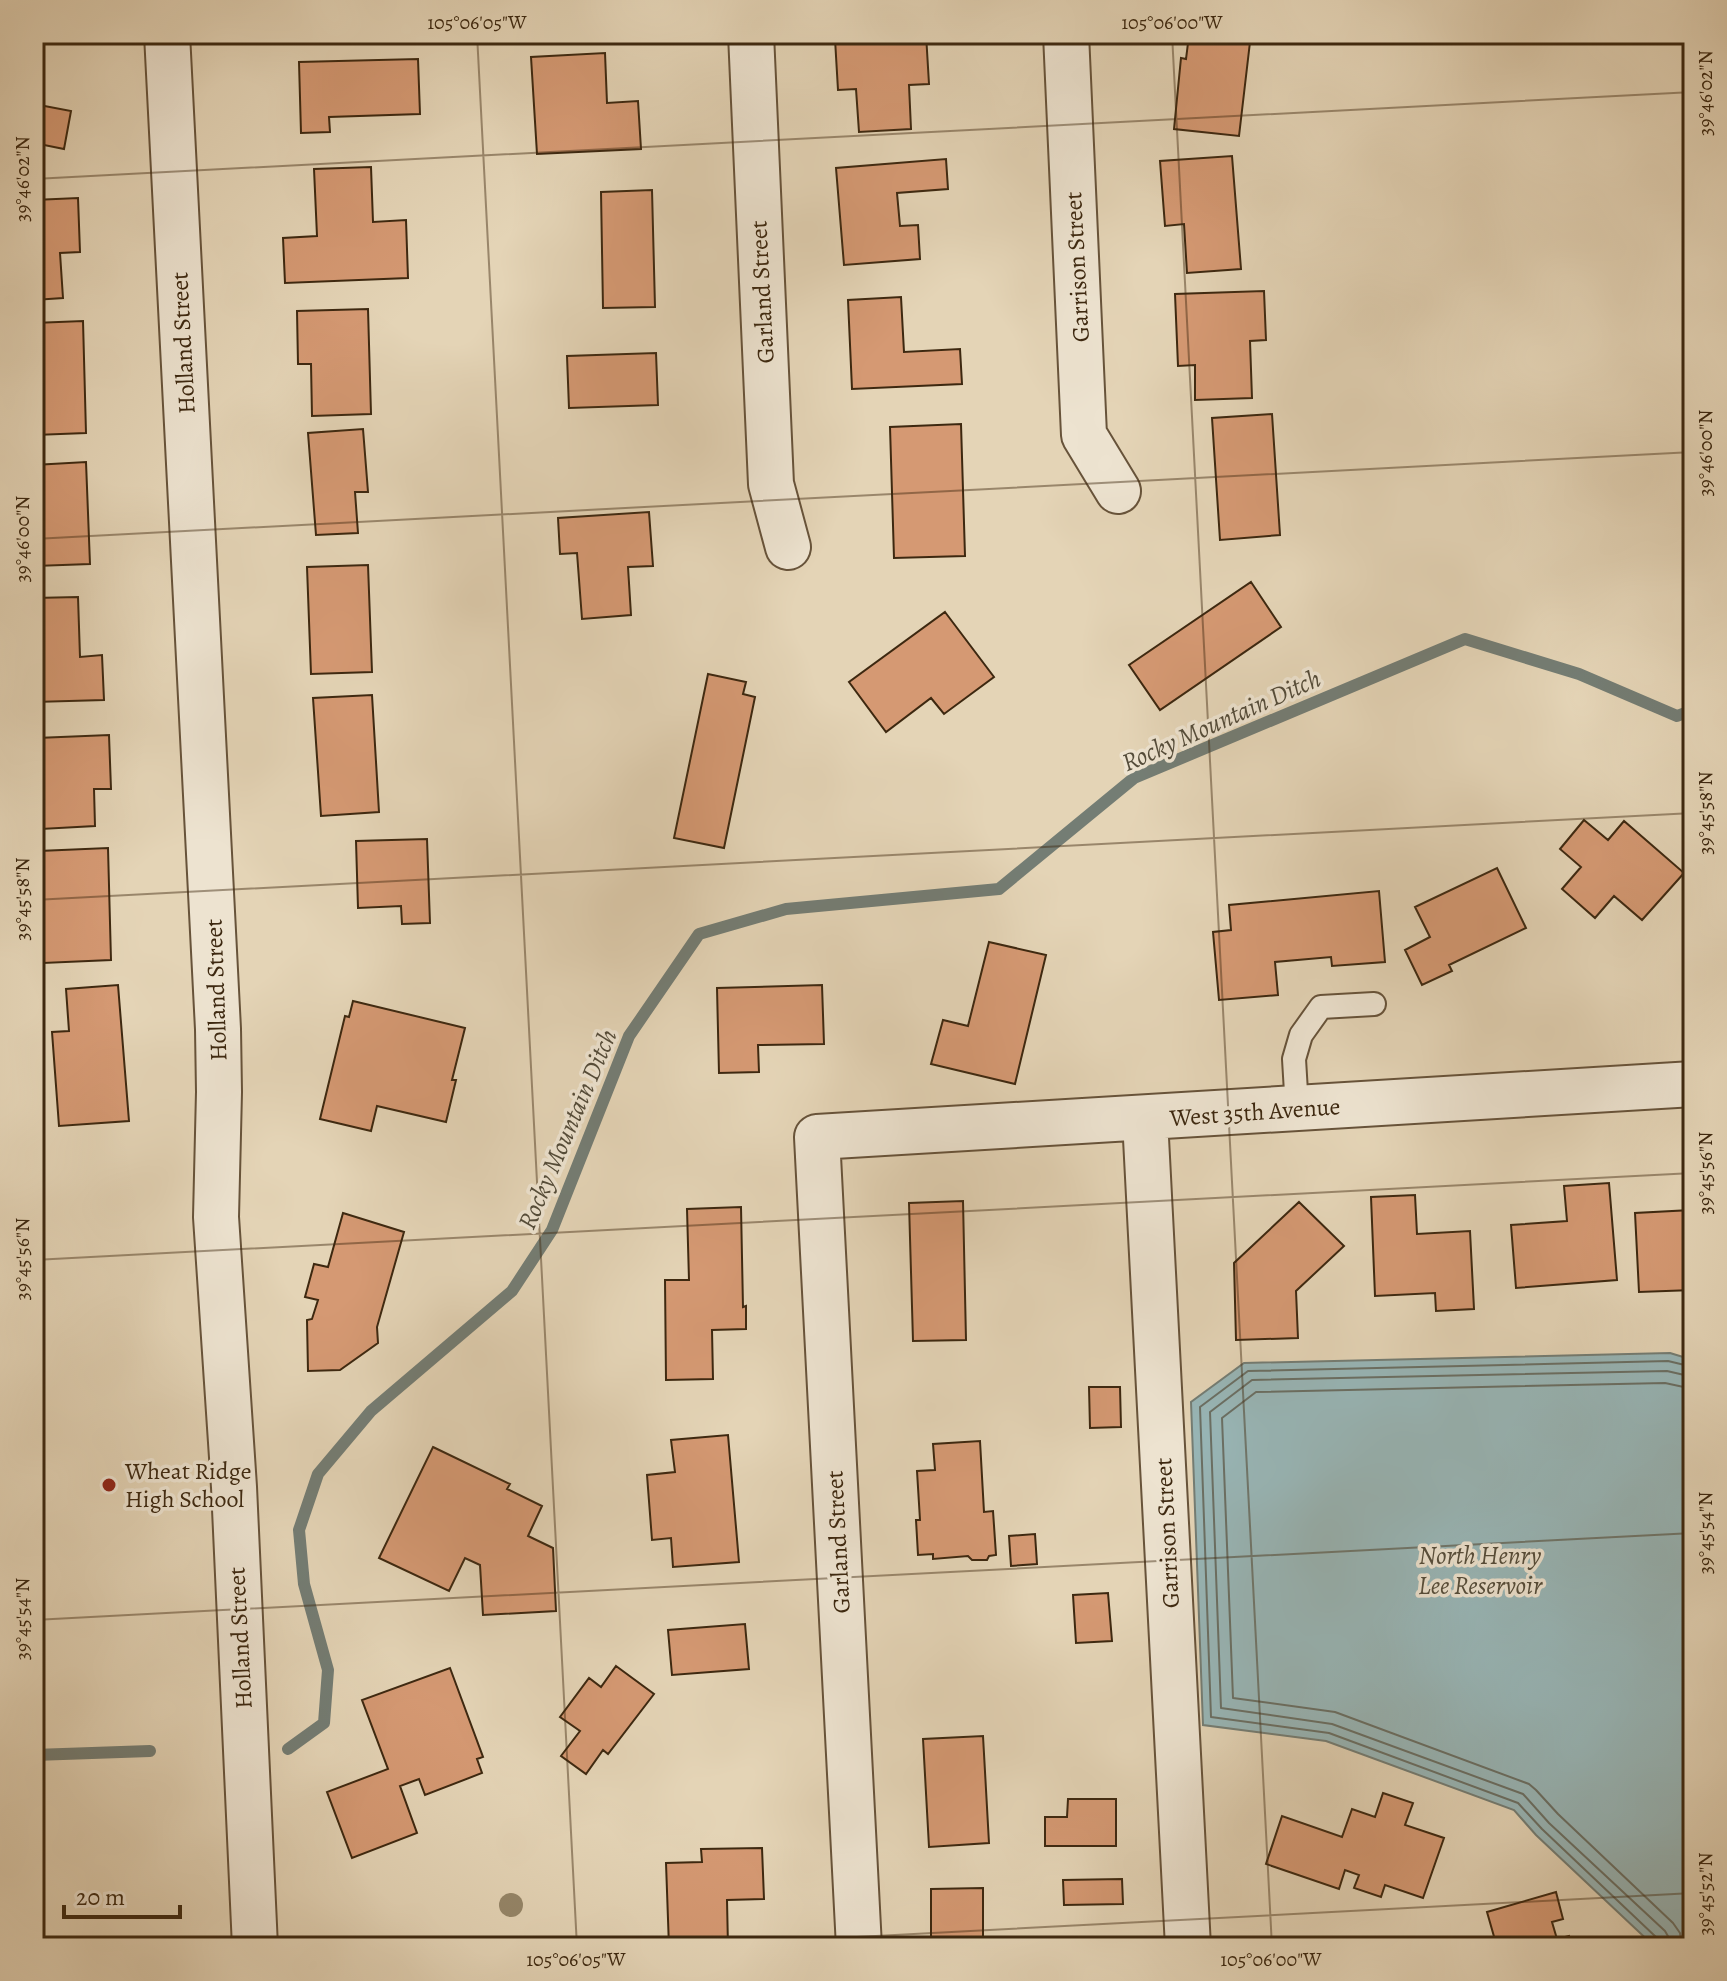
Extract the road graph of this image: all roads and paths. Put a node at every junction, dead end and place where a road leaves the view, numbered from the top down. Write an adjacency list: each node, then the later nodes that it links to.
1 (167, 34): 11 (street, Holland Street)
2 (751, 34): 5 (street, Garland Street)
3 (1066, 34): 4 (street, Garrison Street)
4 (1118, 491)
5 (788, 547)
6 (1374, 1004): 8 (lane)
7 (1693, 1084): 8 (street, West 35th Avenue)
8 (1297, 1109): 9 (street, West 35th Avenue)
9 (1145, 1119): 10 (street, West 35th Avenue); 13 (street, Garrison Street)
10 (817, 1137): 12 (street, Garland Street)
11 (255, 1947)
12 (859, 1947)
13 (1188, 1947)

